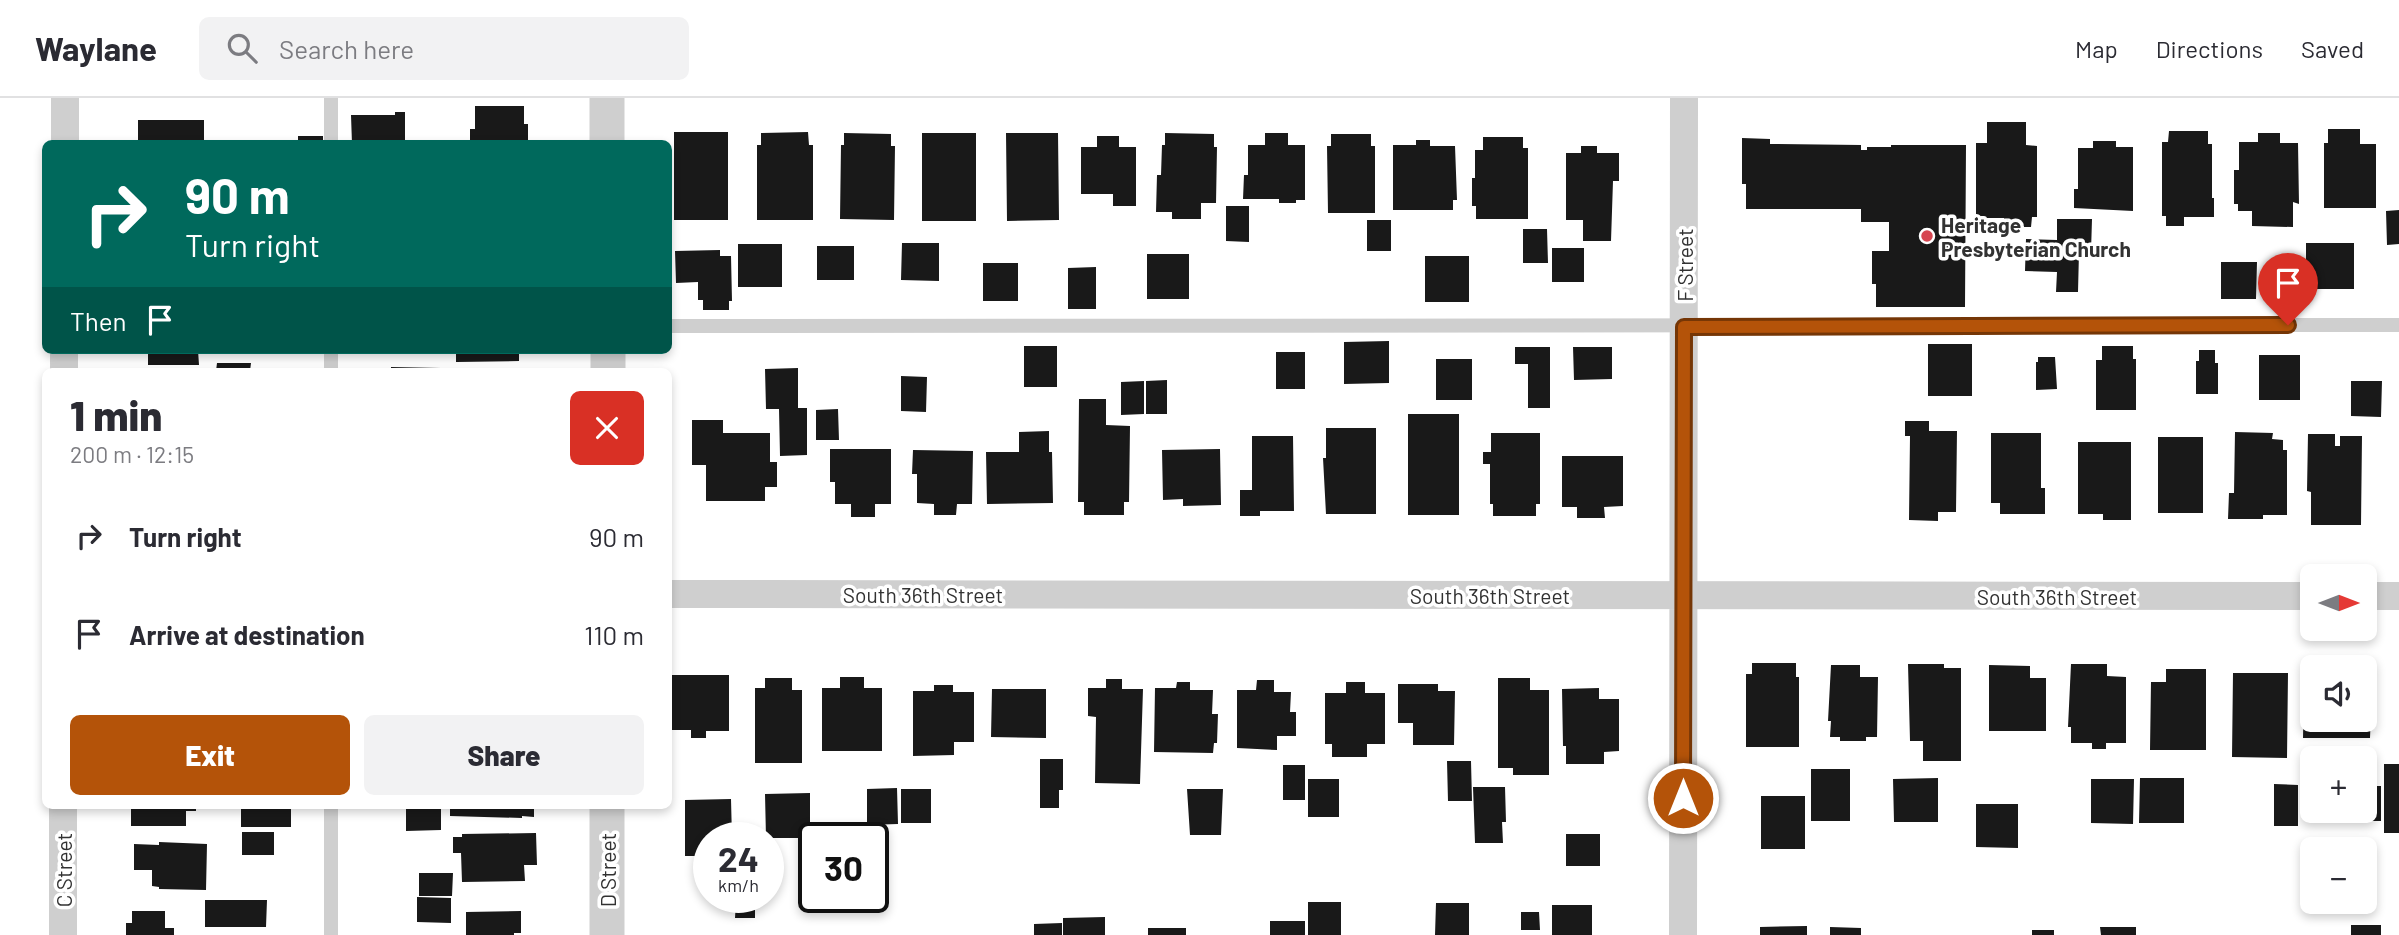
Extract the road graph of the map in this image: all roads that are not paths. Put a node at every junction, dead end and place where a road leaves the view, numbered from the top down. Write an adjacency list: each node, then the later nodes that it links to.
1 (65, 98): 5 (street)
2 (331, 98): 6 (lane)
3 (607, 98): 7 (street)
4 (1684, 98): 10 (street, F Street)
5 (65, 140)
6 (331, 140)
7 (607, 140)
8 (2399, 325): 10 (lane)
9 (672, 326): 10 (lane)
10 (1684, 327): 12 (street, F Street)
11 (672, 594): 12 (street, South 36th Street)
12 (1684, 596): 13 (street, South 36th Street); 22 (street, F Street)
13 (2300, 596)
14 (2377, 596): 15 (street)
15 (2399, 596)
16 (63, 809): 19 (street, C Street)
17 (331, 809): 20 (lane)
18 (607, 809): 21 (street, D Street)
19 (63, 935)
20 (331, 935)
21 (607, 935)
22 (1683, 935)

